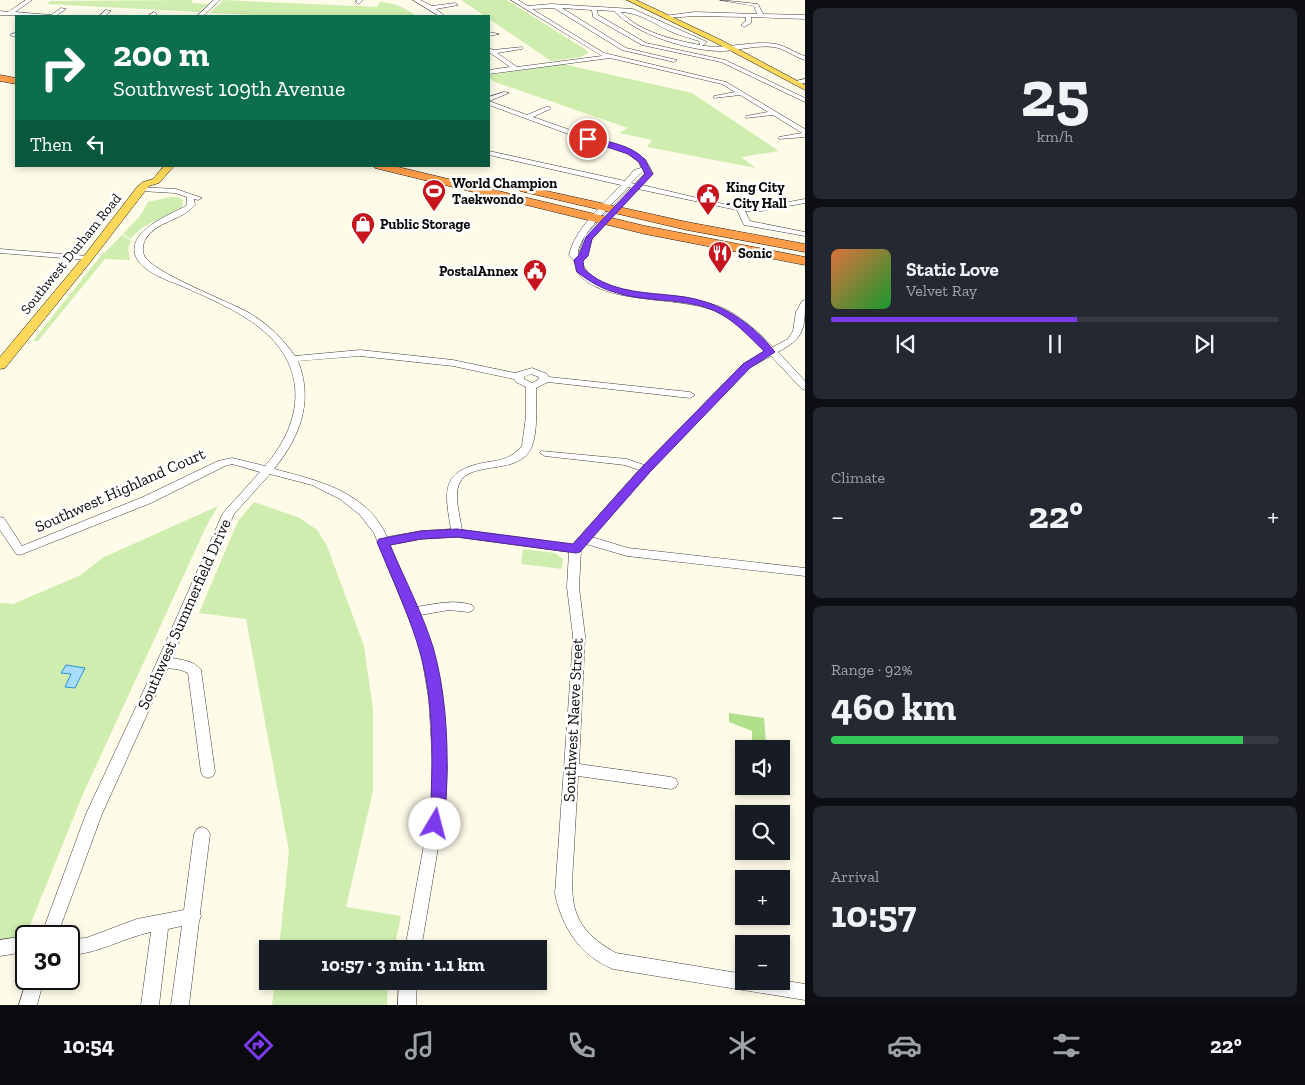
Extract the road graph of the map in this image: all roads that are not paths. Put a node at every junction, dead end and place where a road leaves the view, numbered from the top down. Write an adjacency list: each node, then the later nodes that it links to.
1 (29, 0): 16 (street)
2 (217, 0): 20 (street)
3 (416, 0): 9 (street)
4 (514, 0): 10 (street)
5 (630, 0): 22 (main road)
6 (723, 0): 24 (street)
7 (455, 6): 9 (street)
8 (555, 6): 10 (street); 12 (street); 38 (street)
9 (431, 8): 21 (street)
10 (526, 8): 32 (street)
11 (63, 9): 18 (street)
12 (594, 9): 13 (street); 34 (street)
13 (616, 10): 29 (street); 29 (street)
14 (108, 12): 19 (street)
15 (0, 13): 16 (street)
16 (9, 14): 17 (street)
17 (30, 15)
18 (54, 15)
19 (104, 15)
20 (201, 15)
21 (441, 15)
22 (667, 16): 23 (street); 31 (main road)
23 (748, 16): 24 (street); 26 (street)
24 (761, 16): 25 (street)
25 (805, 17)
26 (744, 25)
27 (490, 34): 28 (street)
28 (496, 34)
29 (698, 47): 31 (street)
30 (520, 48): 33 (street)
31 (730, 48): 37 (street); 49 (main road)
32 (594, 50): 35 (street); 36 (street)
33 (490, 51): 40 (street)
34 (685, 53): 38 (street); 54 (street)
35 (609, 57): 36 (street); 41 (street)
36 (585, 58): 40 (street)
37 (805, 58)
38 (674, 60): 41 (street)
39 (0, 68): 42 (highway)
40 (515, 68): 43 (street)
41 (661, 68): 44 (street)
42 (15, 71)
43 (490, 72)
44 (684, 73): 46 (street); 52 (street)
45 (0, 78): 48 (highway)
46 (672, 80)
47 (805, 80): 49 (street)
48 (15, 81)
49 (795, 82): 50 (main road)
50 (805, 88)
51 (506, 93): 55 (street)
52 (743, 93): 53 (street); 58 (street)
53 (716, 96)
54 (805, 100)
55 (490, 101)
56 (490, 101): 59 (street)
57 (548, 108): 59 (street)
58 (775, 114): 60 (street); 63 (street)
59 (527, 117): 62 (street)
60 (748, 117)
61 (594, 125): 62 (street)
62 (573, 134): 70 (street)
63 (805, 134): 64 (street)
64 (781, 138)
65 (490, 153): 71 (street)
66 (157, 167): 72 (main road, Southwest Durham Road)
67 (168, 167): 72 (main road, Southwest Durham Road)
68 (385, 167): 76 (highway)
69 (434, 167): 76 (highway)
70 (645, 169): 71 (street); 73 (street)
71 (625, 185): 73 (street); 76 (street)
72 (144, 187): 80 (main road, Southwest Durham Road); 84 (street, Southwest Summerfield Drive)
73 (636, 188): 75 (street); 76 (street)
74 (805, 202): 75 (street)
75 (741, 210): 77 (street)
76 (605, 214): 78 (highway); 81 (highway); 83 (street)
77 (805, 234)
78 (805, 248)
79 (0, 250): 80 (street)
80 (88, 258): 85 (main road, Southwest Durham Road)
81 (805, 261)
82 (805, 303): 83 (street)
83 (770, 352): 89 (street); 93 (street)
84 (293, 359): 86 (street); 92 (street, Southwest Summerfield Drive)
85 (0, 365)
86 (518, 377): 87 (street); 88 (street)
87 (544, 379): 88 (street); 90 (street)
88 (531, 386): 95 (street)
89 (805, 387)
90 (690, 395)
91 (545, 452): 93 (street)
92 (268, 469): 94 (street, Southwest Highland Court); 96 (street); 101 (street, Southwest Summerfield Drive)
93 (646, 469): 97 (street)
94 (0, 521)
95 (457, 533): 96 (street); 97 (street)
96 (383, 542): 100 (street)
97 (580, 544): 98 (street); 102 (street, Southwest Naeve Street)
98 (805, 572)
99 (468, 608): 100 (street)
100 (413, 612): 109 (street)
101 (164, 662): 103 (street); 108 (street, Southwest Summerfield Drive)
102 (571, 769): 104 (street); 115 (street, Southwest Naeve Street)
103 (208, 772)
104 (671, 783)
105 (202, 834): 106 (street)
106 (193, 916): 107 (street); 118 (street)
107 (160, 923): 111 (street); 117 (street)
108 (52, 925)
109 (415, 940)
110 (15, 946): 112 (street)
111 (80, 946)
112 (0, 948)
113 (32, 990): 116 (street)
114 (408, 990): 119 (street)
115 (805, 992)
116 (28, 1005)
117 (150, 1005)
118 (180, 1005)
119 (407, 1005)

